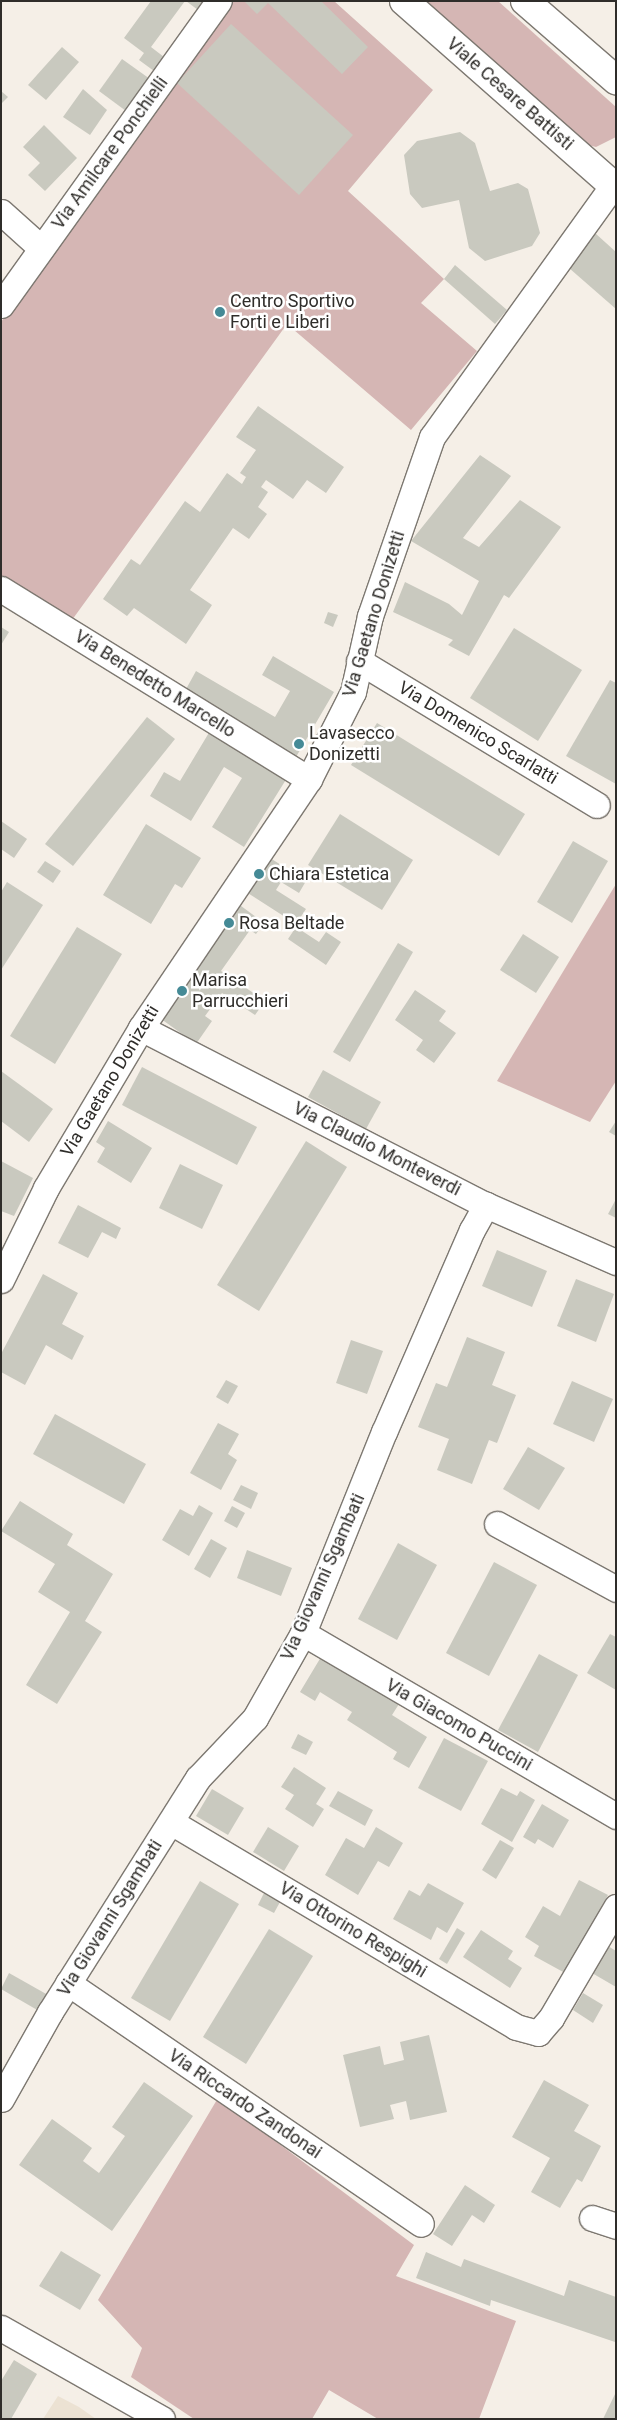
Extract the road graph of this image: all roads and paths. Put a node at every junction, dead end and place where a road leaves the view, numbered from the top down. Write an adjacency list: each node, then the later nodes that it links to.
1 (219, 1): 7 (street, Via Amilcare Ponchielli)
2 (404, 1): 5 (main road, Viale Cesare Battisti)
3 (525, 1): 4 (main road)
4 (616, 80)
5 (615, 185): 10 (street, Via Gaetano Donizetti)
6 (1, 212): 7 (street)
7 (41, 248): 8 (street, Via Amilcare Ponchielli)
8 (1, 304)
9 (1, 588): 11 (street, Via Benedetto Marcello)
10 (359, 661): 11 (street, Via Gaetano Donizetti); 12 (street, Via Domenico Scarlatti)
11 (310, 780): 13 (street, Via Gaetano Donizetti)
12 (597, 805)
13 (141, 1028): 14 (street, Via Claudio Monteverdi); 16 (street, Via Gaetano Donizetti)
14 (486, 1205): 15 (street, Via Claudio Monteverdi); 19 (street, Via Giovanni Sgambati)
15 (616, 1262)
16 (1, 1280)
17 (497, 1524): 18 (street)
18 (616, 1588)
19 (303, 1633): 20 (street, Via Giacomo Puccini); 21 (street, Via Giovanni Sgambati)
20 (616, 1816)
21 (171, 1822): 22 (street, Via Ottorino Respighi); 23 (street, Via Giovanni Sgambati)
22 (616, 1908)
23 (68, 1983): 24 (street, Via Giovanni Sgambati); 26 (street, Via Riccardo Zandonai)
24 (1, 2099)
25 (592, 2218): 27 (street)
26 (422, 2224)
27 (616, 2226)
28 (1, 2328): 29 (street)
29 (162, 2419)

